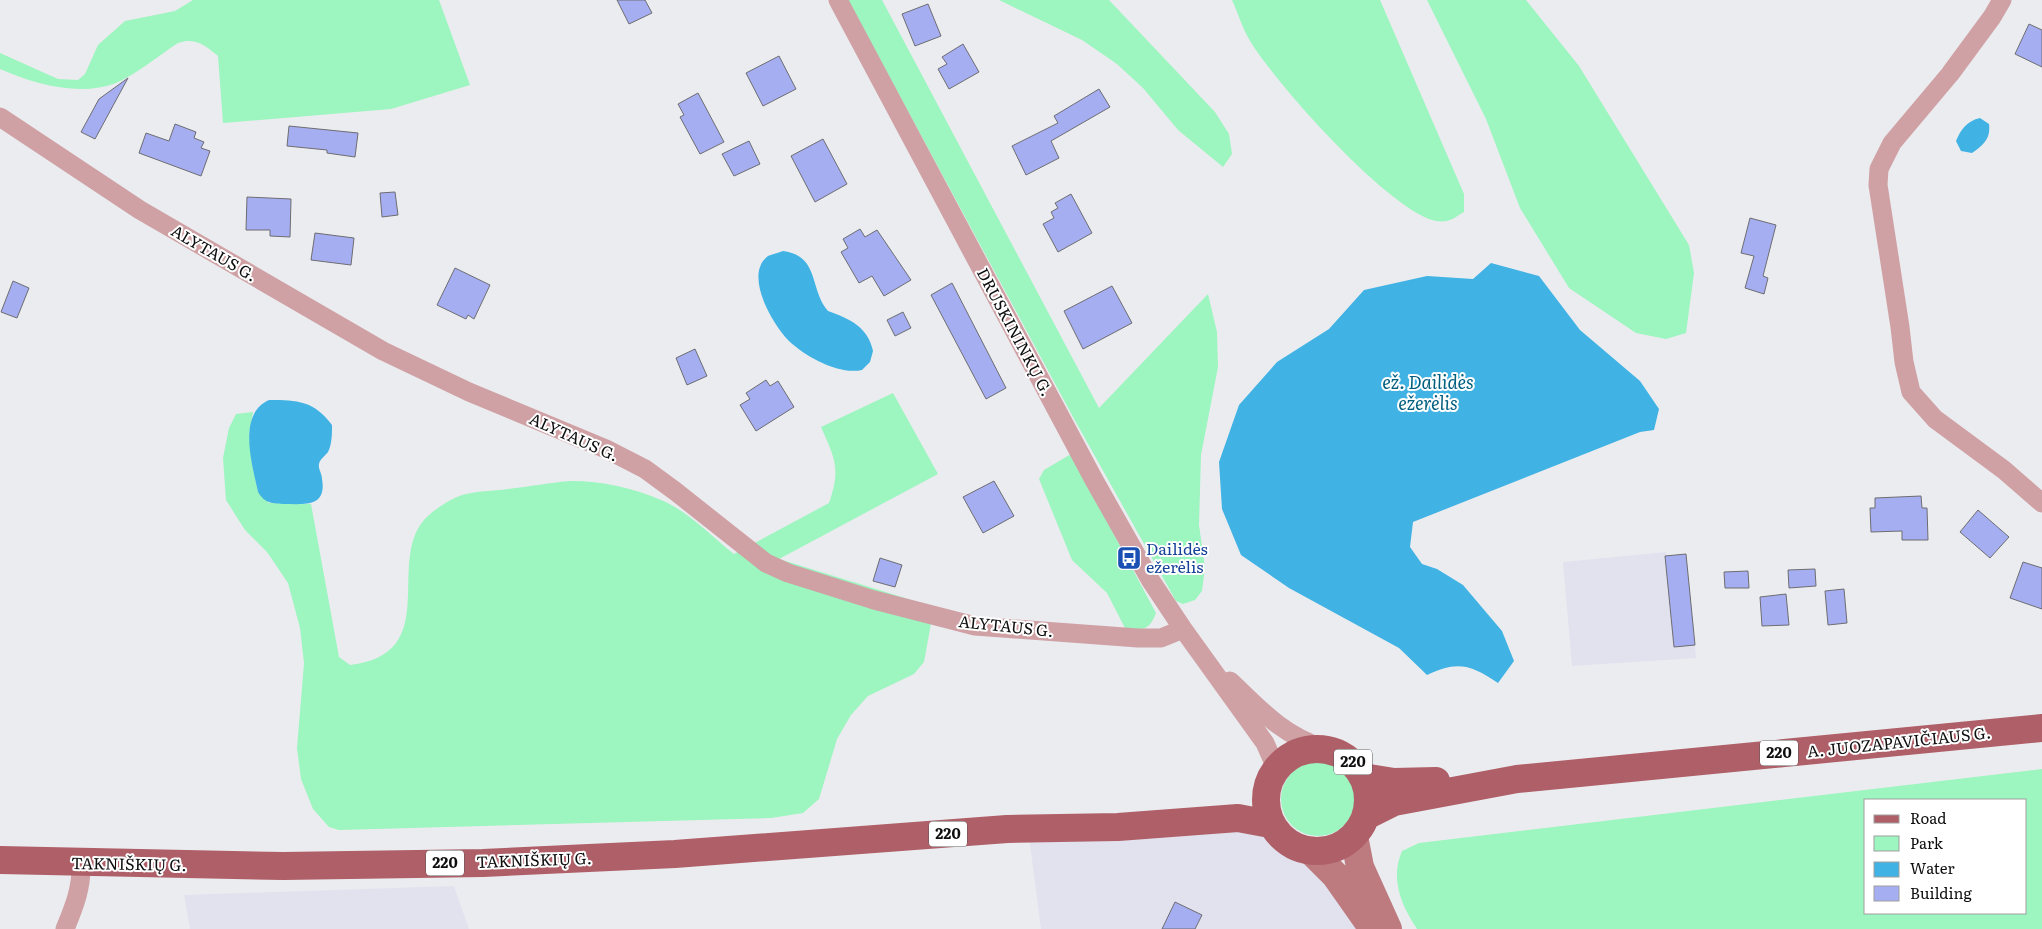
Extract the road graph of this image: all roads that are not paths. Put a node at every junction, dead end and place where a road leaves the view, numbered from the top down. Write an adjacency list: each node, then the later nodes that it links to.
1 (838, 0): 5 (street, DRUSKININKŲ G.)
2 (2002, 0): 4 (street)
3 (0, 116): 5 (street, ALYTAUS G.)
4 (2042, 503)
5 (1183, 629): 6 (street, DRUSKININKŲ G.)
6 (1203, 657): 8 (street); 9 (street)
7 (2042, 728): 11 (main road, A. JUOZAPAVIČIAUS G. / 220)
8 (1322, 748): 9 (main road, 220); 10 (main road, 220)
9 (1271, 776): 12 (main road); 14 (main road, 220)
10 (1364, 777): 11 (main road, A. JUOZAPAVIČIAUS G. / 220); 13 (main road, 220)
11 (1517, 779): 13 (main road, A. JUOZAPAVIČIAUS G. / 220)
12 (1270, 824): 14 (main road, 220); 15 (main road, 220)
13 (1360, 826): 15 (main road, 220); 20 (main road)
14 (1006, 829): 17 (main road, TAKNIŠKIŲ G. / 220)
15 (1312, 852): 19 (main road)
16 (0, 860): 17 (main road, TAKNIŠKIŲ G. / 220)
17 (81, 863): 18 (street)
18 (64, 929)
19 (1373, 929)
20 (1388, 929)

